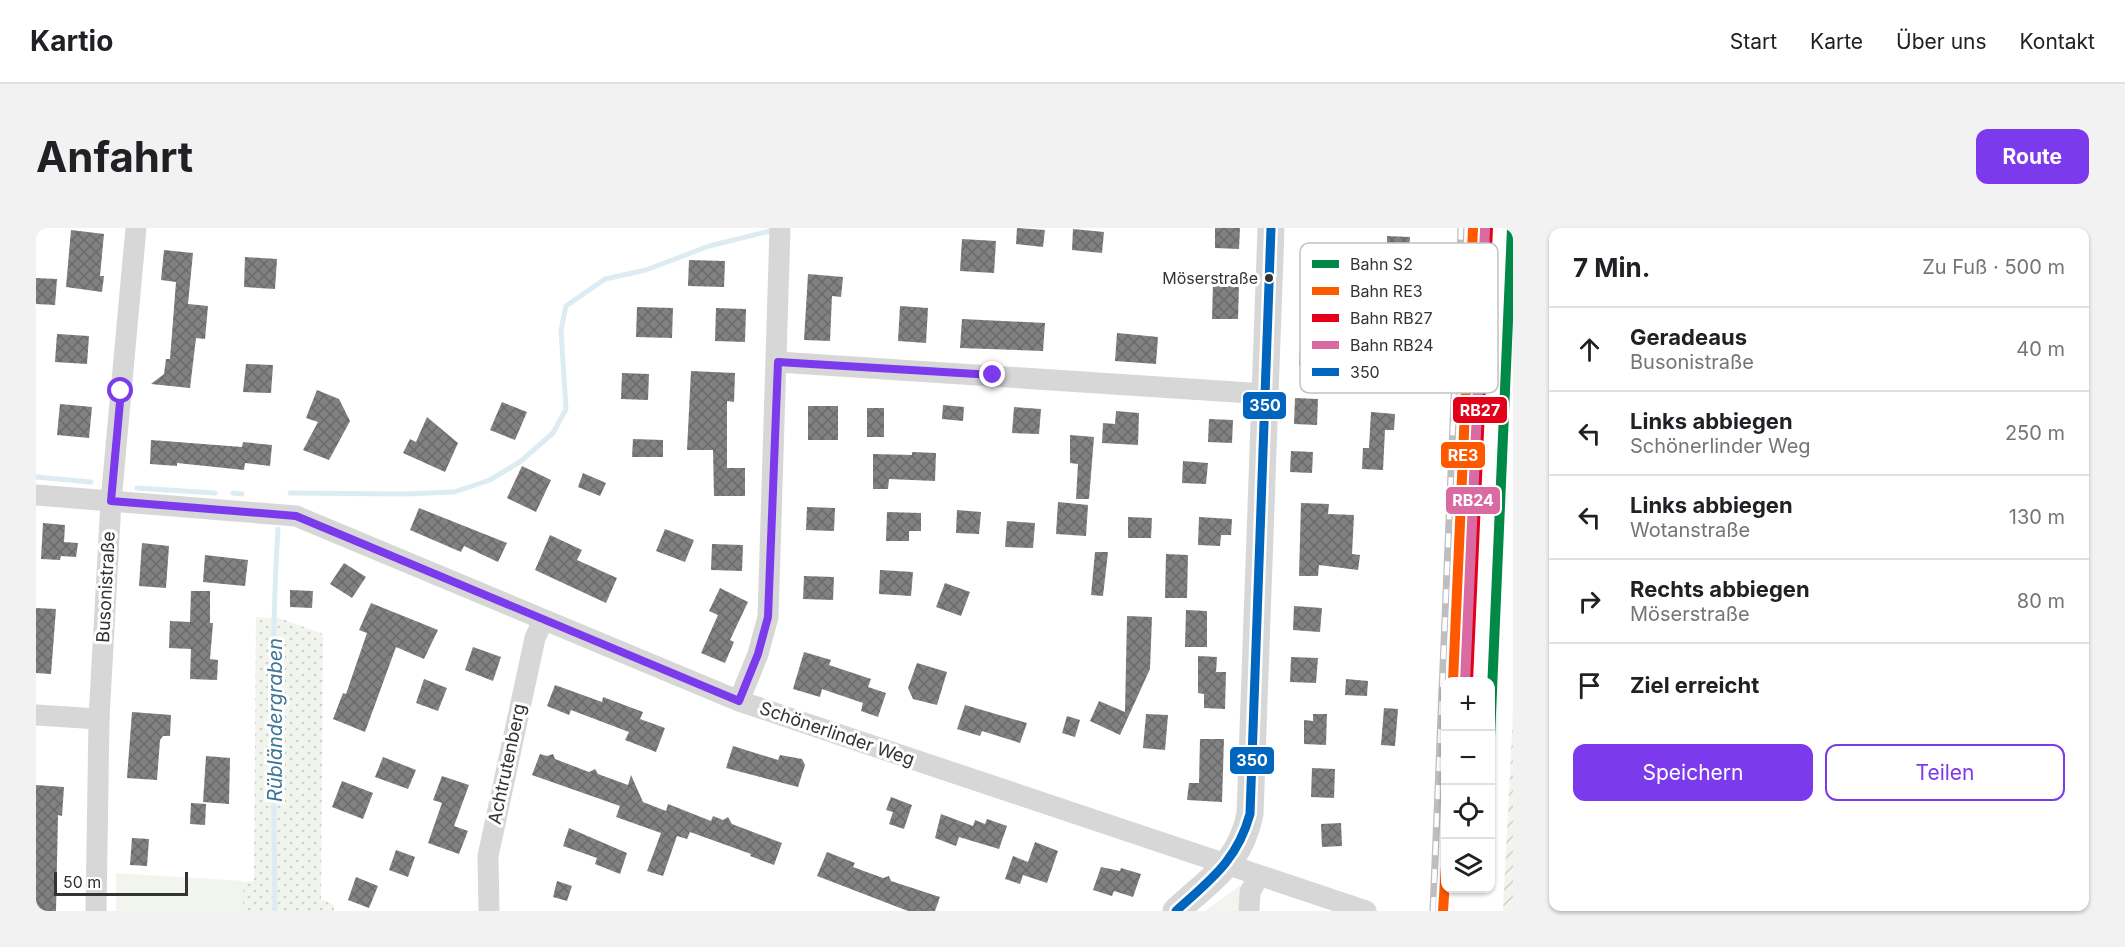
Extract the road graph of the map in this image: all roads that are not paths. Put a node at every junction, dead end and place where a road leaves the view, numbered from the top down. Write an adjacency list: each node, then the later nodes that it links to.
1 (136, 228): 7 (street, Busonistraße)
2 (780, 228): 4 (street)
3 (1271, 228): 5 (street)
4 (778, 362): 5 (street); 9 (street)
5 (1266, 394): 12 (street)
6 (36, 495): 7 (street, Schönerlinder Weg)
7 (111, 501): 8 (street, Schönerlinder Weg); 11 (street, Busonistraße)
8 (543, 621): 9 (street, Schönerlinder Weg); 15 (street, Achtrutenberg)
9 (739, 701): 12 (street, Schönerlinder Weg)
10 (36, 715): 11 (street)
11 (99, 719): 14 (street, Busonistraße)
12 (1227, 866): 13 (street, Schönerlinder Weg); 16 (street)
13 (1259, 876): 17 (street); 18 (street, Schönerlinder Weg)
14 (96, 911)
15 (489, 911)
16 (1176, 911)
17 (1249, 911)
18 (1366, 911)

